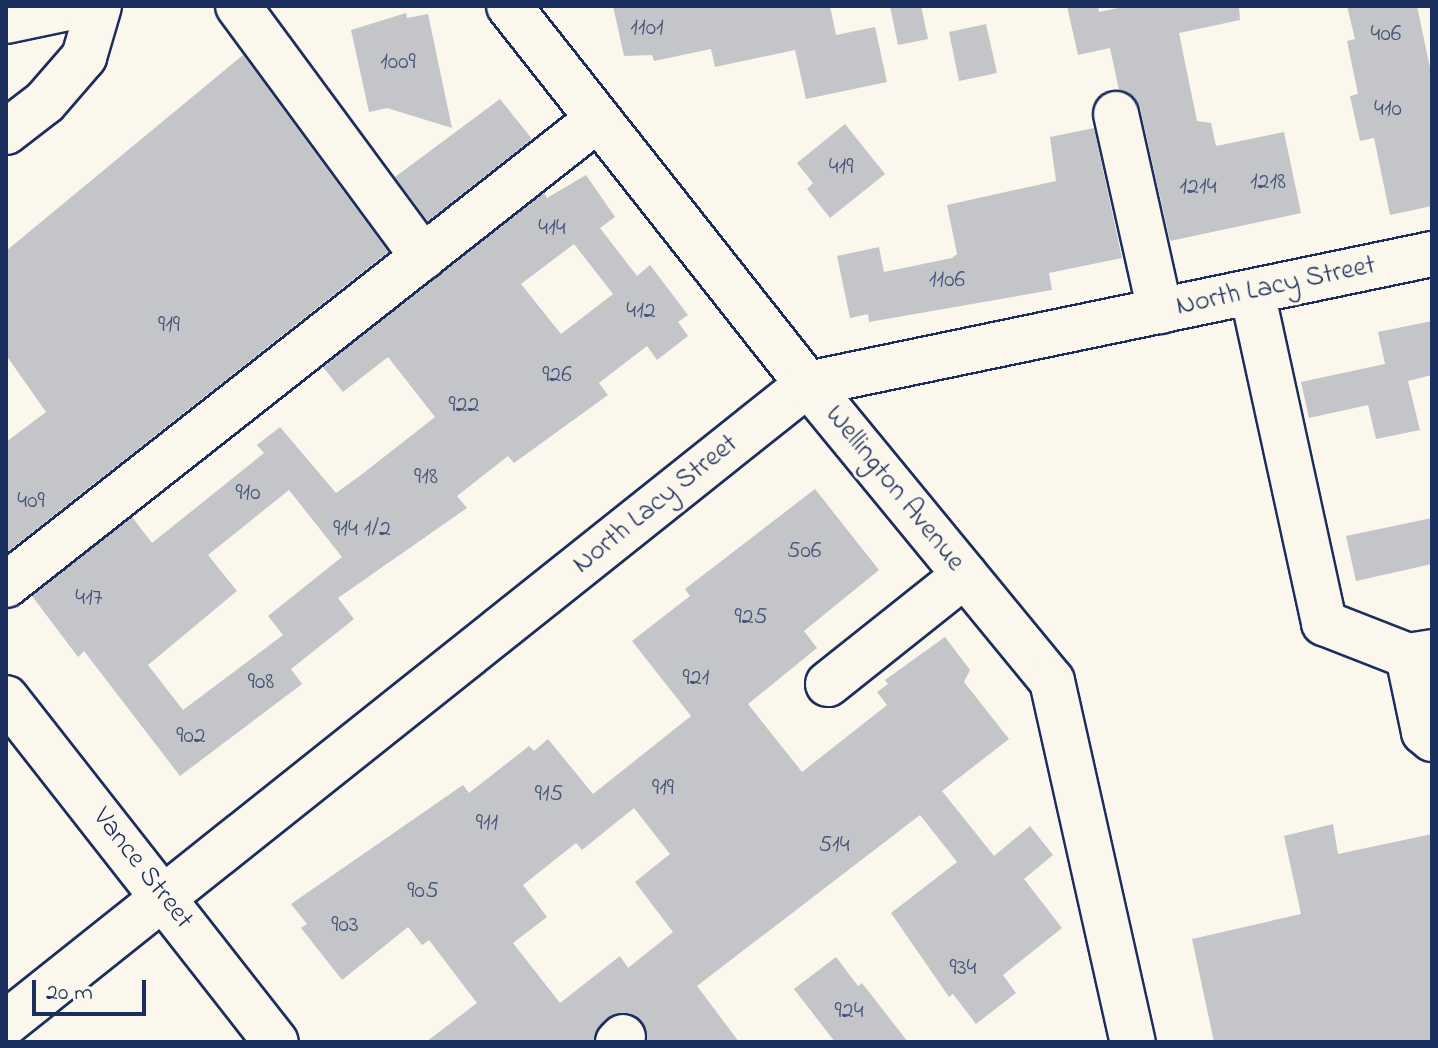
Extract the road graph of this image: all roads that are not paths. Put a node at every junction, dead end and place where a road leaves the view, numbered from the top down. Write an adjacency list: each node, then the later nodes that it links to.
1 (77, 6): 5 (street)
2 (99, 6): 8 (street)
3 (238, 6): 10 (street)
4 (509, 6): 7 (street, Wellington Avenue)
5 (6, 21)
6 (1116, 114): 12 (street)
7 (598, 119): 10 (street); 13 (street, Wellington Avenue)
8 (6, 132)
9 (1432, 254): 11 (street, North Lacy Street)
10 (423, 257): 15 (street)
11 (1252, 292): 12 (street, North Lacy Street); 16 (street)
12 (1160, 311): 13 (street, North Lacy Street)
13 (808, 384): 14 (street, Wellington Avenue); 20 (street, North Lacy Street)
14 (965, 575): 17 (street); 22 (street, Wellington Avenue)
15 (6, 585)
16 (1420, 654): 19 (street)
17 (828, 684)
18 (6, 698): 20 (street, Vance Street)
19 (1432, 739)
20 (164, 897): 21 (street, North Lacy Street); 23 (street, Vance Street)
21 (6, 1023)
22 (1129, 1040)
23 (276, 1042)

